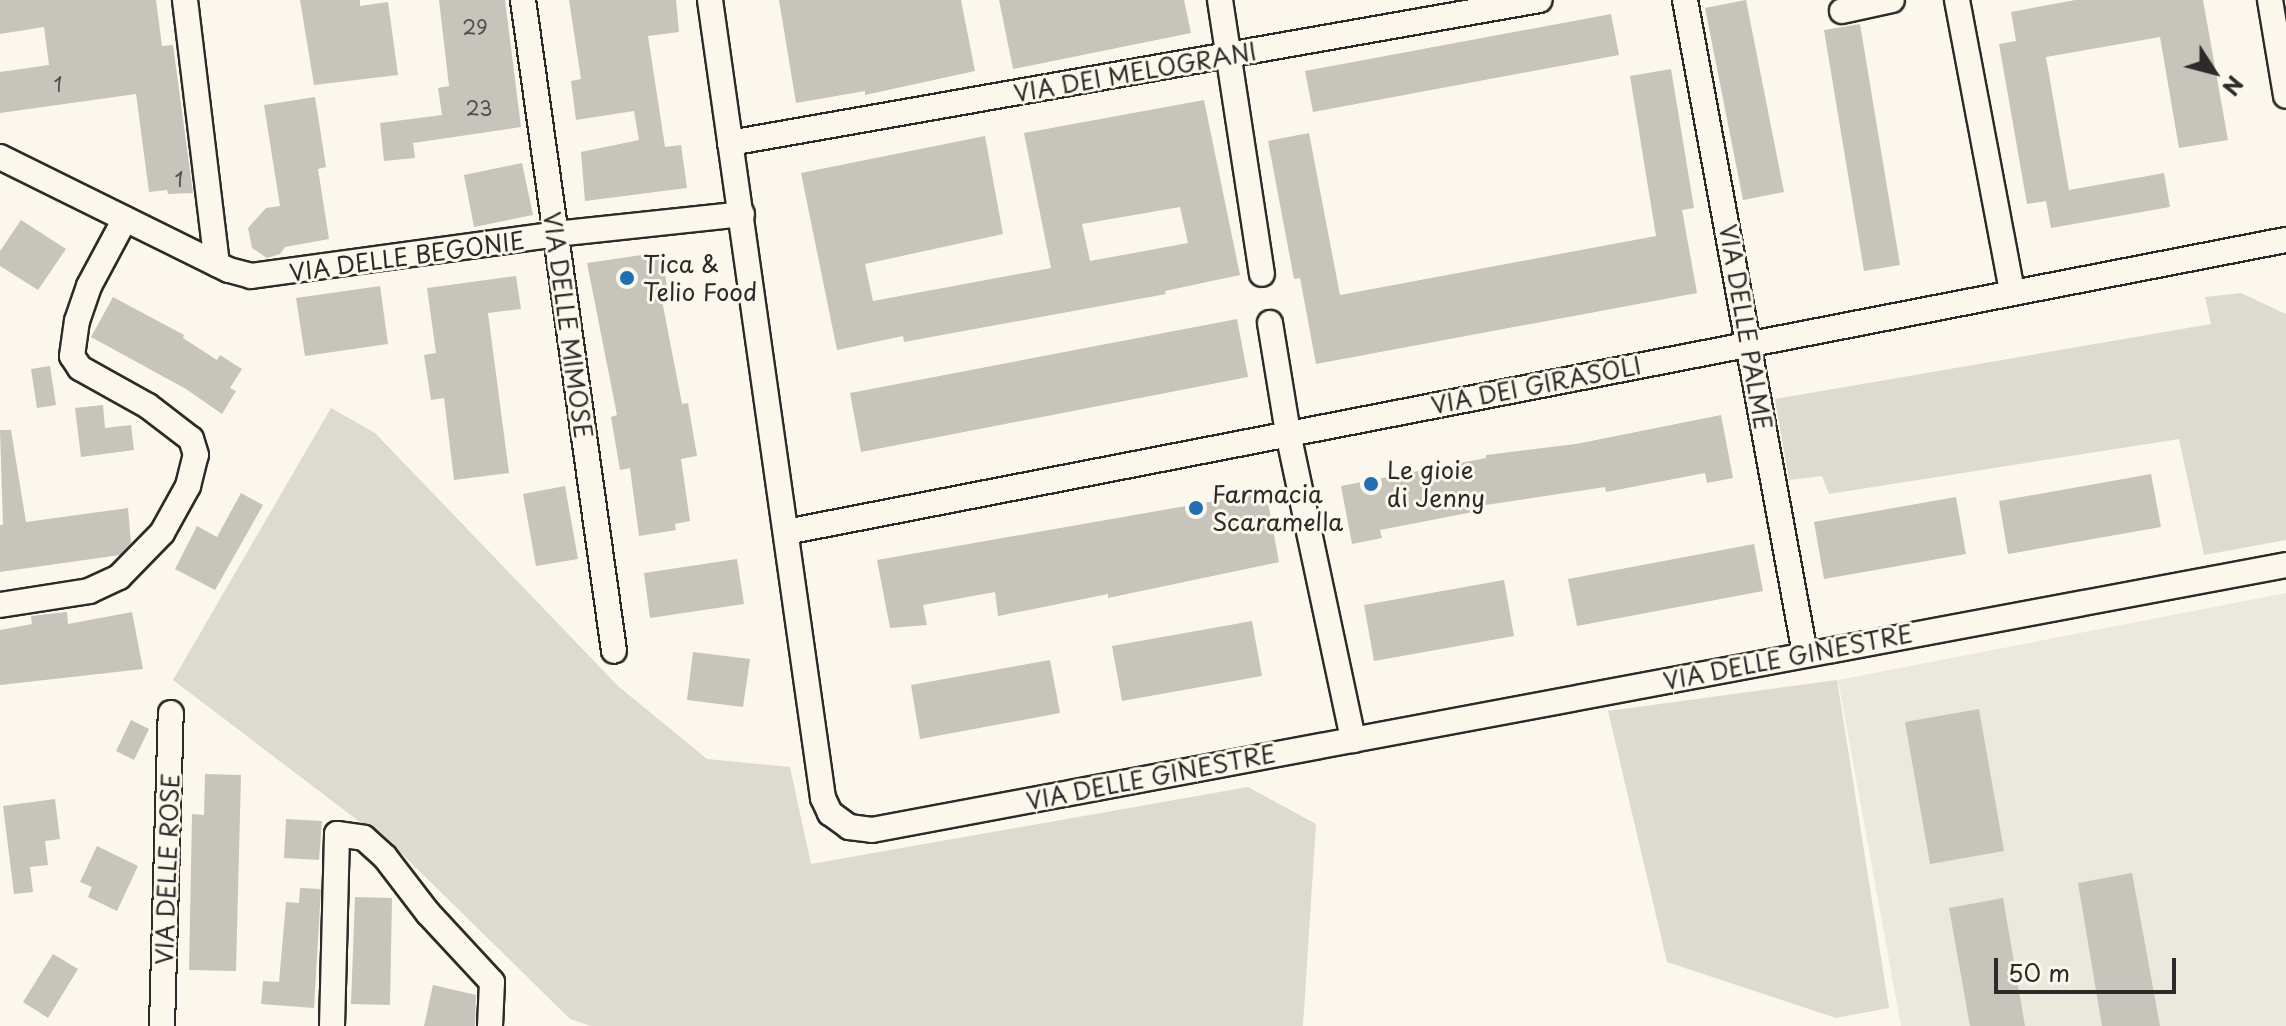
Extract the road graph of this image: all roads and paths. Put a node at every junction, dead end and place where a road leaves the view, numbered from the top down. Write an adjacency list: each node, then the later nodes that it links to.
1 (185, 0): 20 (street)
2 (523, 0): 18 (street, VIA DELLE MIMOSE)
3 (710, 0): 14 (street, VIA DELLE GINESTRE)
4 (1220, 0): 12 (street)
5 (1539, 0): 10 (street, VIA DEI MELOGRANI)
6 (1685, 0): 24 (street, VIA DELLE PALME)
7 (1892, 0): 11 (street)
8 (1957, 0): 22 (street)
9 (2270, 0): 13 (street)
10 (1448, 8): 12 (street, VIA DEI MELOGRANI)
11 (1842, 11)
12 (1230, 55): 14 (street, VIA DEI MELOGRANI); 21 (street)
13 (2286, 96)
14 (730, 143): 16 (street, VIA DELLE GINESTRE)
15 (0, 157): 17 (street, VIA DELLE BEGONIE)
16 (742, 214): 18 (street, VIA DELLE BEGONIE); 26 (street, VIA DELLE GINESTRE)
17 (125, 219): 20 (street, VIA DELLE BEGONIE); 28 (street)
18 (556, 234): 20 (street, VIA DELLE BEGONIE); 29 (street, VIA DELLE MIMOSE)
19 (2286, 240): 22 (street, VIA DEI GIRASOLI)
20 (217, 264)
21 (1262, 274)
22 (2012, 292): 24 (street, VIA DEI GIRASOLI)
23 (1270, 323): 25 (street)
24 (1750, 343): 25 (street, VIA DEI GIRASOLI); 30 (street, VIA DELLE PALME)
25 (1288, 433): 26 (street, VIA DEI GIRASOLI); 32 (street)
26 (786, 532): 32 (street, VIA DELLE GINESTRE)
27 (2286, 565): 30 (street, VIA DELLE GINESTRE)
28 (0, 605)
29 (614, 651)
30 (1805, 654): 32 (street, VIA DELLE GINESTRE)
31 (171, 713): 33 (street, VIA DELLE ROSE)
32 (1353, 740)
33 (162, 1026)
34 (332, 1026): 35 (street)
35 (490, 1026)

